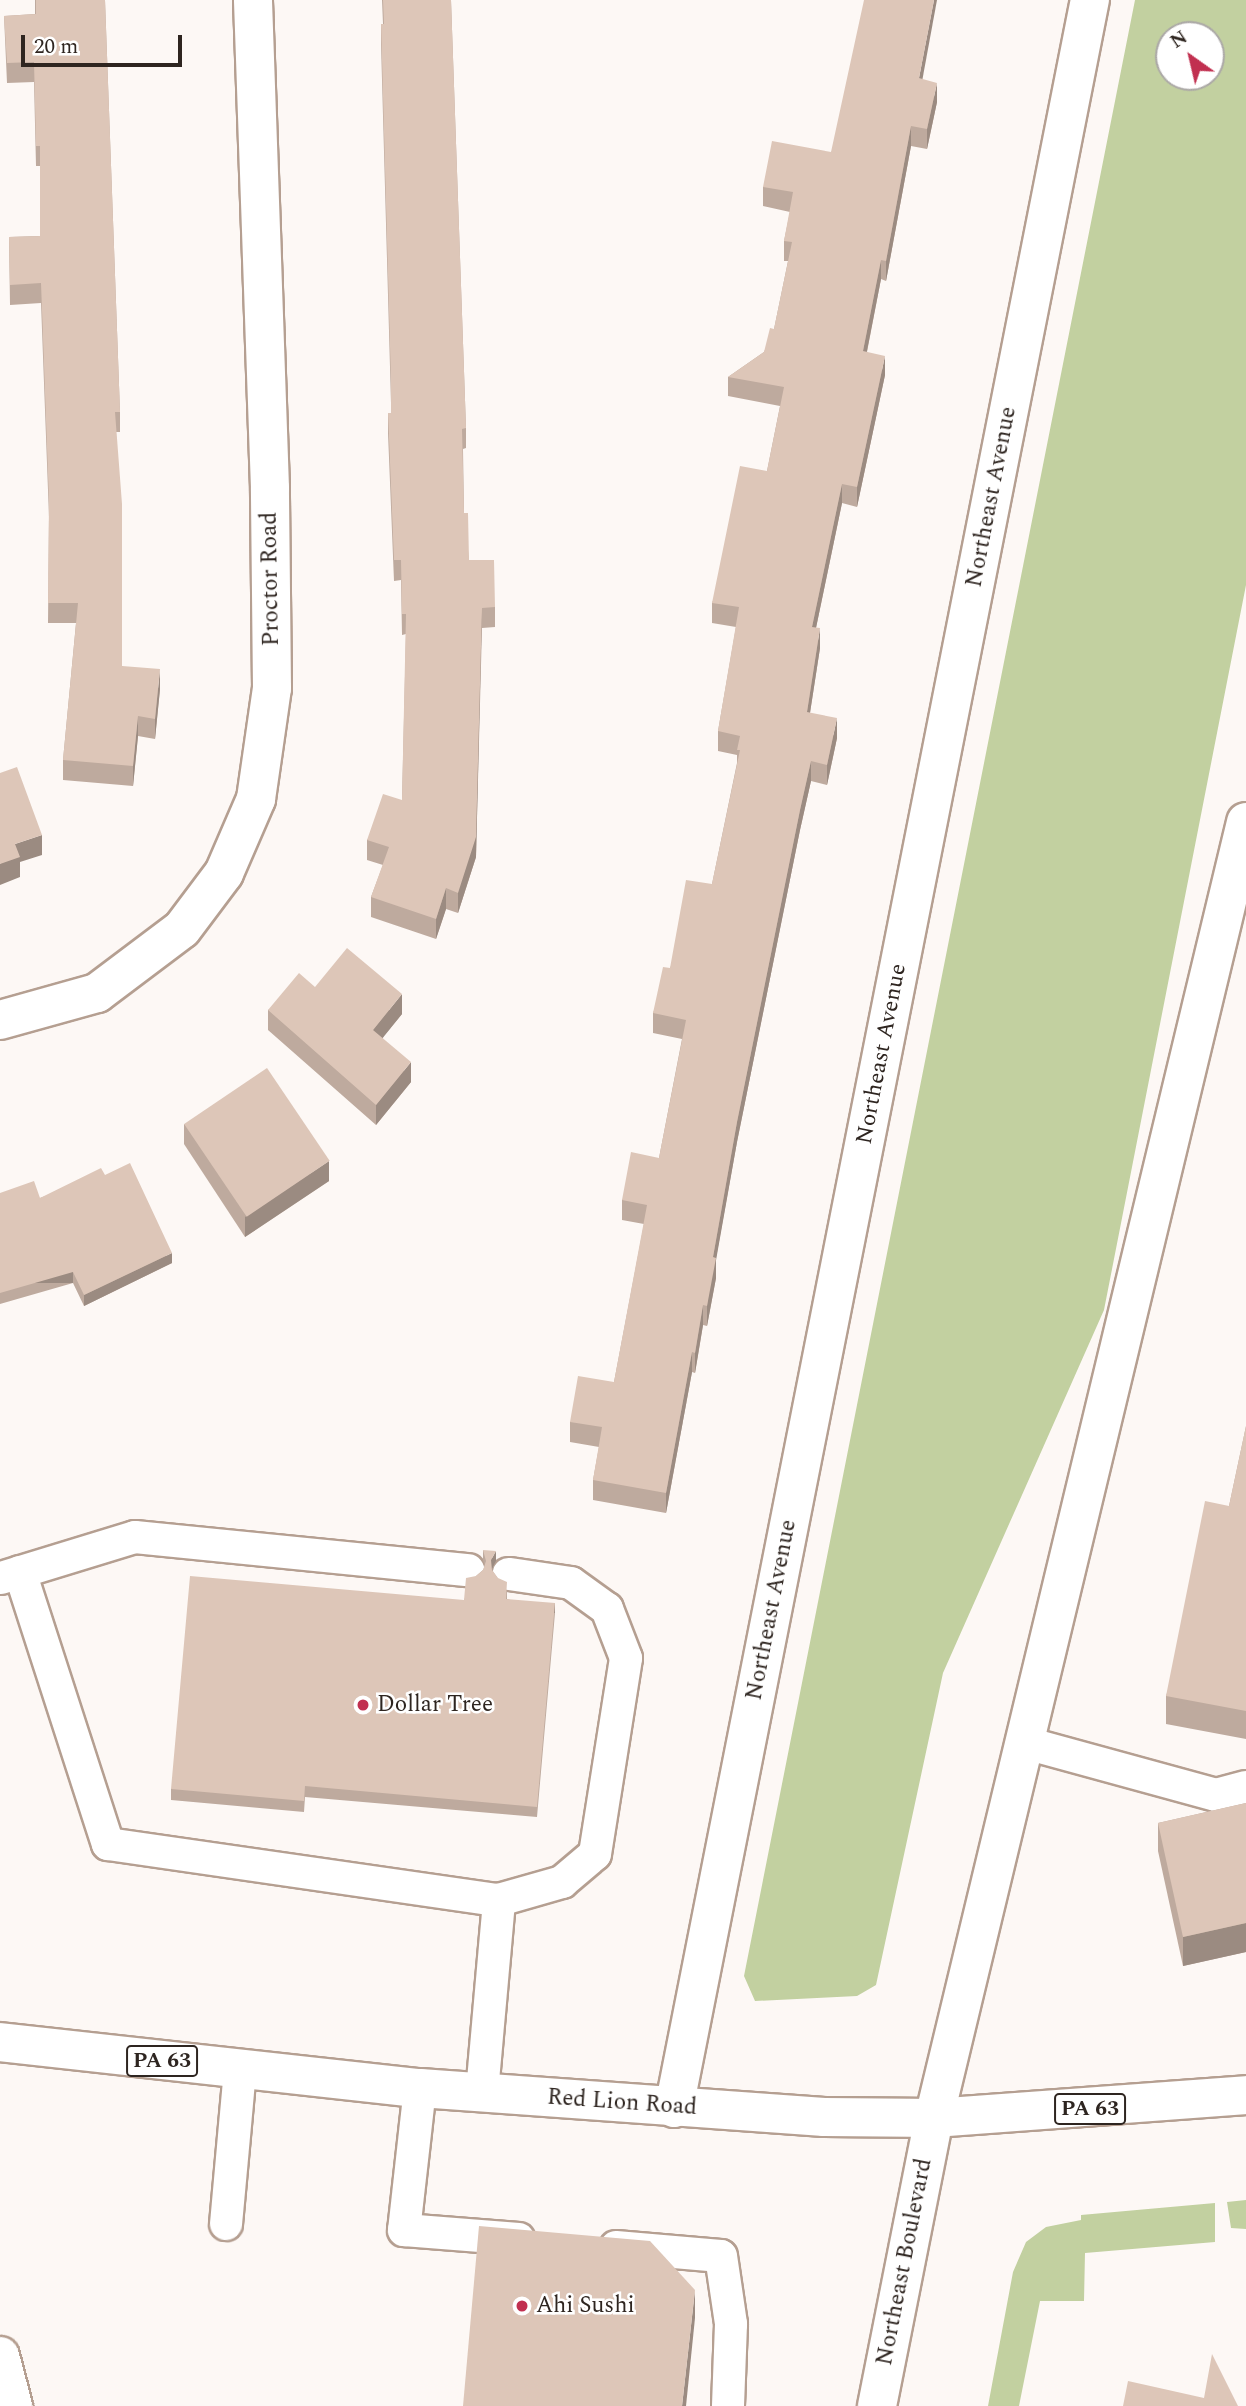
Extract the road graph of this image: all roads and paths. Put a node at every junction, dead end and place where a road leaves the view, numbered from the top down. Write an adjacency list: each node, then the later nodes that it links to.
1 (253, 0): 4 (street, Proctor Road)
2 (1090, 0): 16 (street, Northeast Avenue)
3 (1246, 822): 8 (street)
4 (0, 1020)
5 (468, 1570): 7 (lane)
6 (509, 1574): 10 (lane)
7 (10, 1575): 10 (lane)
8 (1026, 1743): 9 (lane); 17 (street)
9 (1246, 1787)
10 (499, 1900): 14 (lane)
11 (0, 2042): 12 (street, Red Lion Road / PA 63)
12 (240, 2070): 13 (street, Red Lion Road / PA 63); 18 (lane)
13 (420, 2088): 14 (street, Red Lion Road / PA 63); 19 (lane)
14 (482, 2092): 16 (street, Red Lion Road / PA 63)
15 (1246, 2095): 17 (street, Red Lion Road / PA 63)
16 (674, 2108): 17 (street, Red Lion Road / PA 63)
17 (934, 2118): 24 (street, Northeast Boulevard)
18 (226, 2224)
19 (542, 2241)
20 (583, 2244): 23 (lane)
21 (0, 2356): 22 (street)
22 (13, 2406)
23 (728, 2406)
24 (877, 2406)

